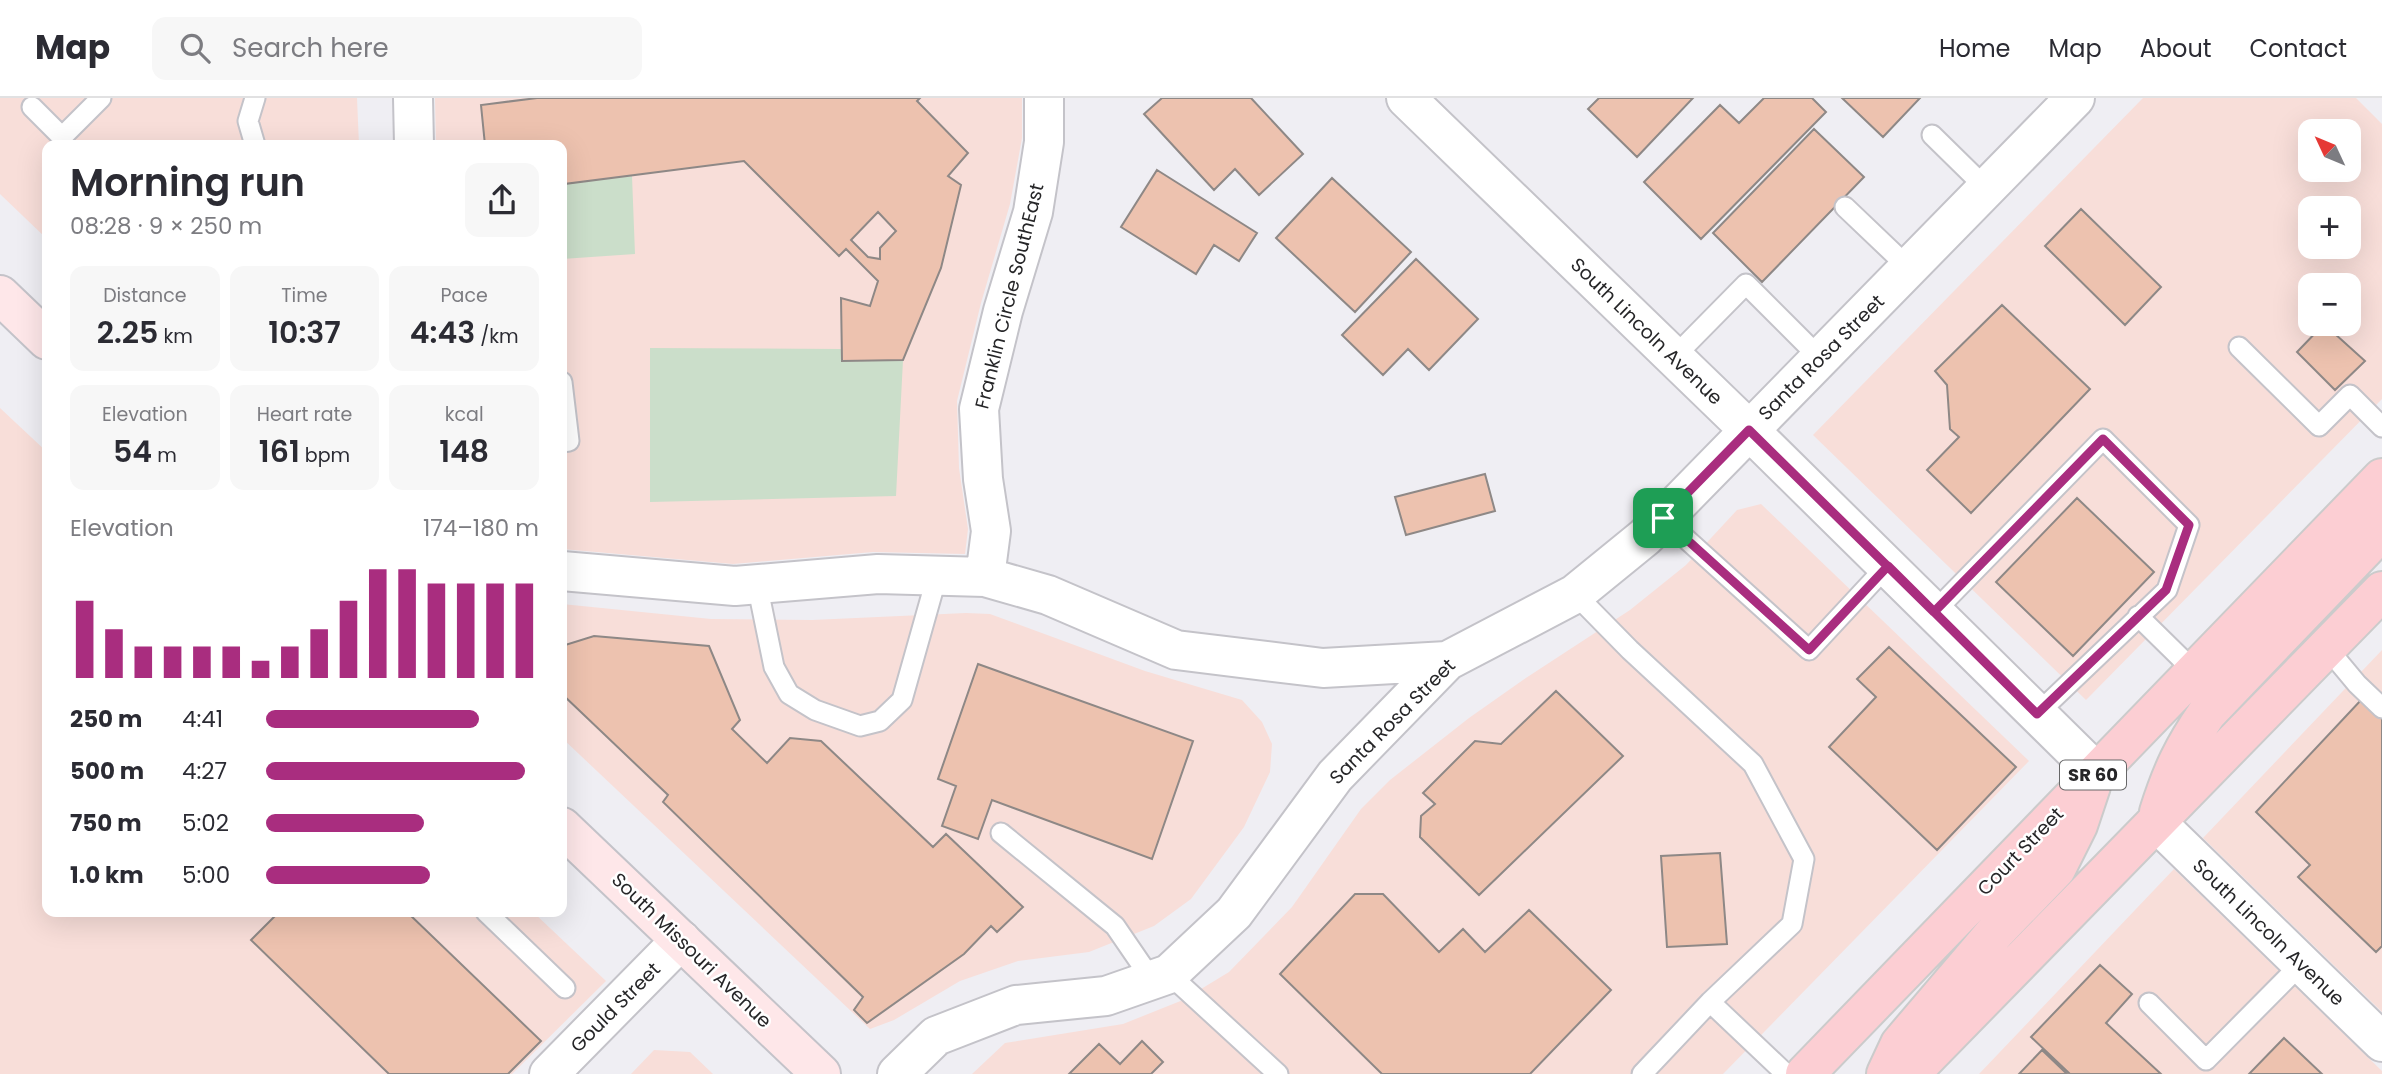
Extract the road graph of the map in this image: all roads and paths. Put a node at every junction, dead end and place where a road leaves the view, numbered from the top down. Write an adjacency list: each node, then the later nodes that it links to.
1 (101, 98): 7 (lane)
2 (255, 98): 9 (lane)
3 (413, 98): 10 (street)
4 (1044, 98): 29 (street, Franklin Circle SouthEast)
5 (1406, 98): 17 (street, South Lincoln Avenue)
6 (2071, 99): 11 (street, Santa Rosa Street)
7 (32, 107)
8 (1932, 135): 11 (lane)
9 (253, 140)
10 (414, 140)
11 (1986, 188): 13 (street, Santa Rosa Street)
12 (1845, 207): 13 (lane)
13 (1909, 268): 18 (street, Santa Rosa Street)
14 (0, 295): 15 (main road)
15 (42, 335)
16 (2239, 347): 20 (lane)
17 (1674, 357): 18 (lane); 21 (street, South Lincoln Avenue)
18 (1820, 358): 21 (street, Santa Rosa Street)
19 (567, 425): 22 (lane)
20 (2382, 427)
21 (1749, 430): 24 (street, Santa Rosa Street); 26 (street, South Lincoln Avenue)
22 (567, 442)
23 (2382, 478): 37 (main road, Court Street / SR 60)
24 (1663, 518): 26 (lane); 32 (street, Santa Rosa Street)
25 (2382, 524): 41 (main road)
26 (1888, 566): 33 (street, South Lincoln Avenue)
27 (567, 571): 30 (street)
28 (937, 576): 29 (street); 30 (street); 30 (lane)
29 (985, 577): 36 (street)
30 (757, 584)
31 (2382, 591): 35 (main road)
32 (1575, 594): 36 (street, Santa Rosa Street); 49 (lane)
33 (1934, 612): 34 (lane); 39 (street, South Lincoln Avenue)
34 (2138, 616): 37 (lane); 39 (lane)
35 (2327, 648): 38 (lane); 41 (main road)
36 (1447, 661): 47 (street, Santa Rosa Street)
37 (2194, 671): 40 (main road, Court Street / SR 60)
38 (2382, 708)
39 (2037, 714): 40 (street, South Lincoln Avenue)
40 (2096, 772): 58 (main road, Court Street / SR 60); 59 (main road)
41 (2155, 822): 46 (street, South Lincoln Avenue); 60 (main road)
42 (1001, 833): 47 (lane)
43 (567, 835): 45 (main road, South Missouri Avenue)
44 (491, 917): 48 (lane)
45 (681, 940): 52 (street, Gould Street); 53 (main road, South Missouri Avenue)
46 (2301, 964): 50 (lane); 51 (street, South Lincoln Avenue)
47 (1160, 976): 54 (street, Santa Rosa Street); 55 (lane)
48 (565, 988)
49 (1710, 1002): 56 (lane); 57 (lane)
50 (2149, 1003)
51 (2382, 1042)
52 (549, 1074)
53 (821, 1074)
54 (897, 1074)
55 (1278, 1074)
56 (1642, 1074)
57 (1786, 1074)
58 (1805, 1074)
59 (1886, 1074)
60 (1910, 1074)

